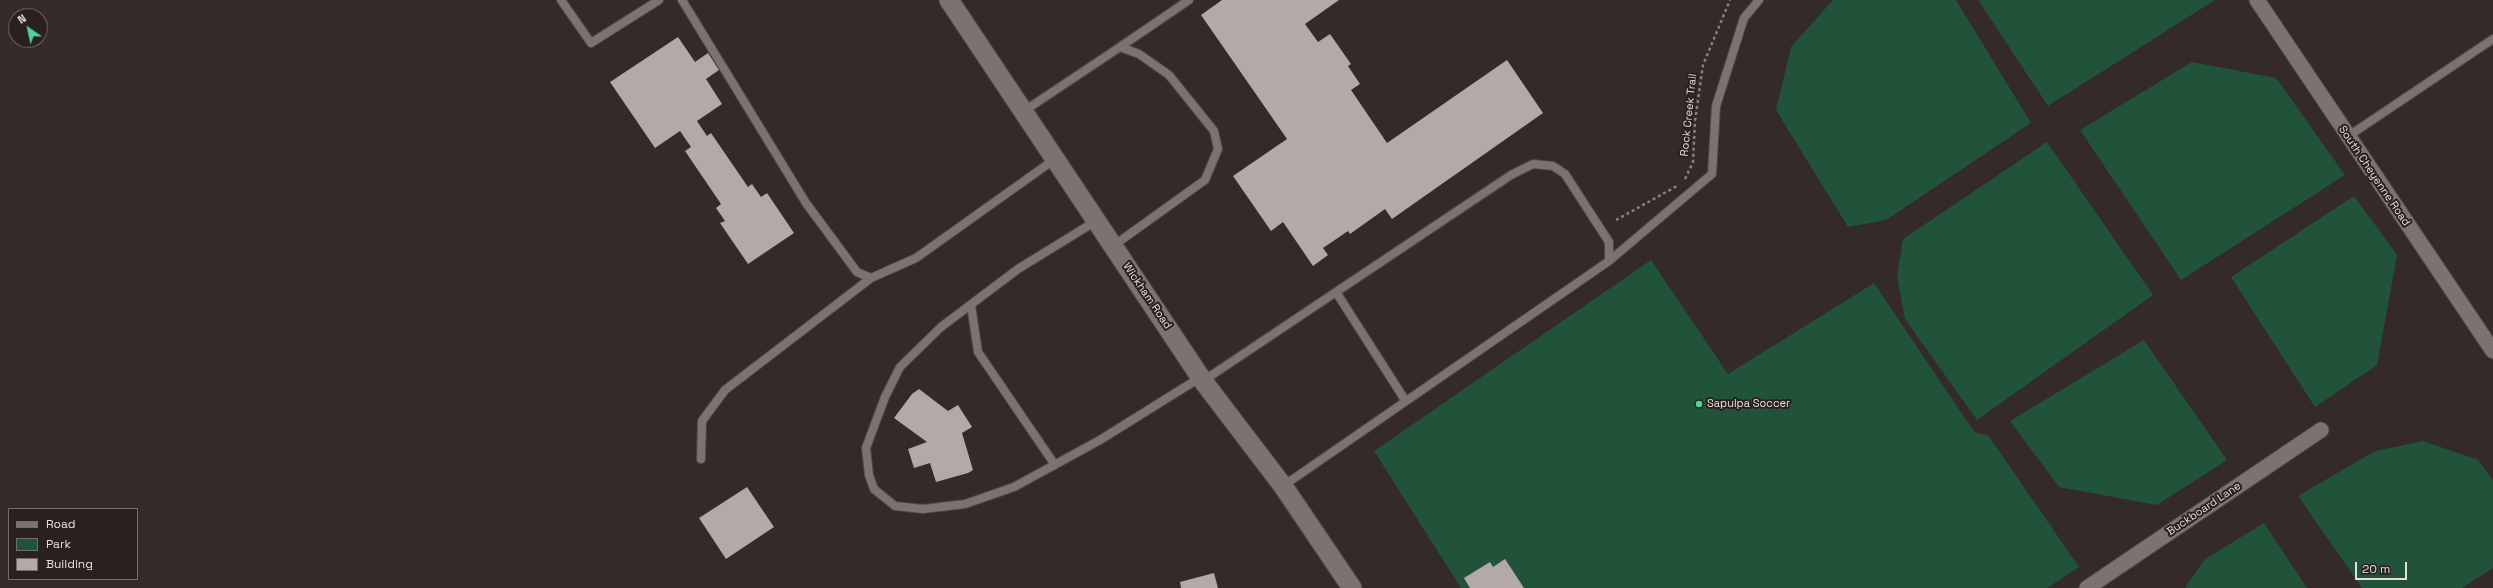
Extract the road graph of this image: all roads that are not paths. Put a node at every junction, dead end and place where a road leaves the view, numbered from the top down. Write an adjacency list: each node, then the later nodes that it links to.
1 (659, 0): 7 (lane)
2 (682, 0): 16 (lane)
3 (949, 0): 10 (street, Wickham Road)
4 (1189, 0): 9 (lane)
5 (1759, 0): 15 (lane)
6 (2257, 0): 11 (street, South Cheyenne Road)
7 (564, 1)
8 (2493, 39): 11 (lane)
9 (1120, 47): 10 (lane); 14 (lane)
10 (1024, 111): 12 (street, Wickham Road)
11 (2347, 137): 19 (street, South Cheyenne Road)
12 (1056, 159): 13 (street, Wickham Road); 16 (lane)
13 (1097, 221): 14 (street, Wickham Road); 18 (lane)
14 (1114, 246): 20 (street, Wickham Road)
15 (1609, 261): 17 (lane); 21 (lane)
16 (871, 278): 23 (lane)
17 (1336, 292): 20 (lane); 21 (lane)
18 (971, 305): 24 (lane); 24 (lane)
19 (2493, 351)
20 (1202, 379): 24 (lane); 25 (street, Wickham Road)
21 (1406, 400): 25 (lane)
22 (2321, 430): 27 (street, Buckboard Lane)
23 (701, 459)
24 (1055, 465)
25 (1283, 486): 26 (street, Wickham Road)
26 (1352, 588)
27 (2087, 588)

